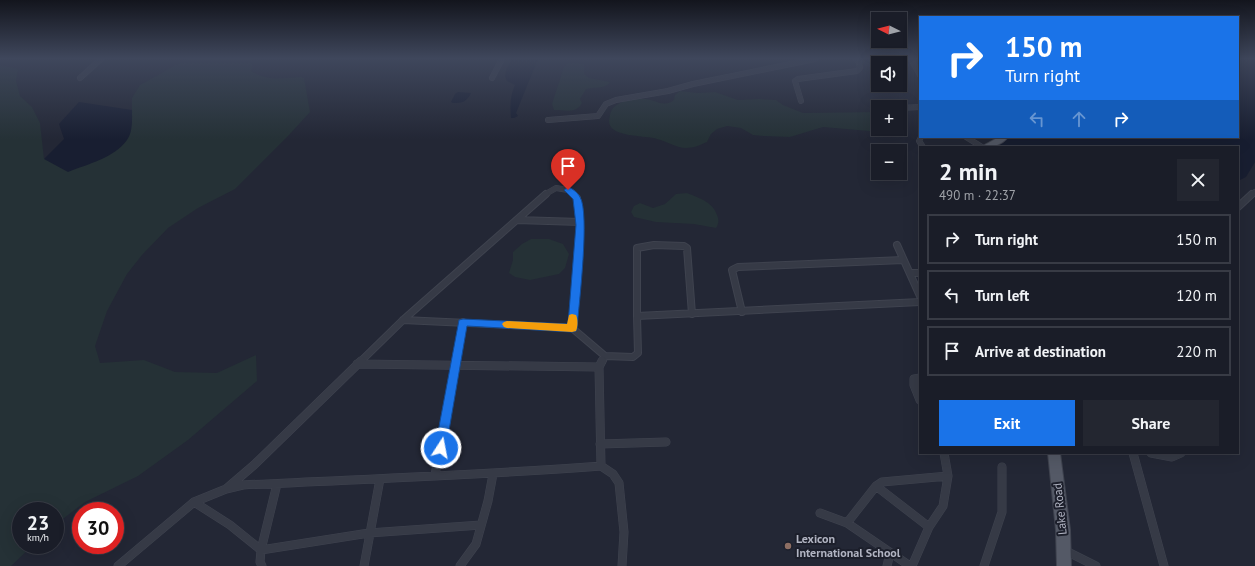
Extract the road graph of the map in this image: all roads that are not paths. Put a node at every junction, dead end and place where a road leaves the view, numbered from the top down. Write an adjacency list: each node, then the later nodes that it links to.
1 (689, 85): 6 (street)
2 (796, 85): 3 (street)
3 (801, 101)
4 (919, 107): 5 (street)
5 (907, 108)
6 (548, 120)
7 (968, 138): 9 (street)
8 (1003, 138): 10 (main road)
9 (980, 146)
10 (988, 146)
11 (1255, 192): 12 (street)
12 (1239, 206)
13 (517, 220): 14 (street); 14 (street); 24 (street)
14 (580, 222): 26 (street)
15 (897, 246): 16 (street)
16 (903, 260): 17 (street); 21 (street)
17 (910, 273): 18 (street); 19 (street)
18 (919, 273)
19 (919, 294)
20 (919, 302): 21 (street)
21 (742, 312): 22 (street)
22 (692, 314): 23 (street); 23 (street)
23 (638, 316): 27 (street)
24 (403, 320): 25 (street); 28 (street)
25 (463, 322): 26 (street); 29 (street)
26 (572, 328): 27 (street)
27 (605, 356): 30 (street)
28 (356, 364): 29 (street); 48 (street)
29 (456, 365): 30 (street); 43 (street)
30 (599, 367): 34 (street)
31 (919, 378): 32 (street)
32 (919, 398)
33 (666, 442): 34 (street)
34 (600, 444): 40 (street)
35 (944, 454): 44 (street)
36 (1054, 454): 56 (main road, Lake Road)
37 (1133, 454): 68 (street)
38 (1156, 454): 39 (street)
39 (1179, 454)
40 (601, 466): 42 (street); 62 (street)
41 (1002, 467): 65 (street)
42 (493, 474): 43 (street); 52 (street)
43 (436, 475): 45 (street)
44 (948, 476): 47 (street); 53 (street)
45 (380, 479): 46 (street); 54 (street)
46 (277, 484): 48 (street); 55 (street)
47 (876, 486): 51 (street); 53 (street)
48 (226, 489): 49 (street)
49 (194, 502): 55 (street); 58 (street)
50 (820, 513): 51 (street)
51 (847, 523): 57 (street)
52 (481, 525): 54 (street); 61 (street)
53 (929, 527): 64 (street)
54 (369, 533): 55 (street); 60 (street)
55 (262, 550): 59 (street)
56 (1064, 550): 66 (main road, Lake Road); 67 (street)
57 (890, 552): 63 (street); 64 (street)
58 (118, 566)
59 (262, 566)
60 (364, 566)
61 (460, 566)
62 (622, 566)
63 (887, 566)
64 (911, 566)
65 (984, 566)
66 (1064, 566)
67 (1096, 566)
68 (1164, 566)

